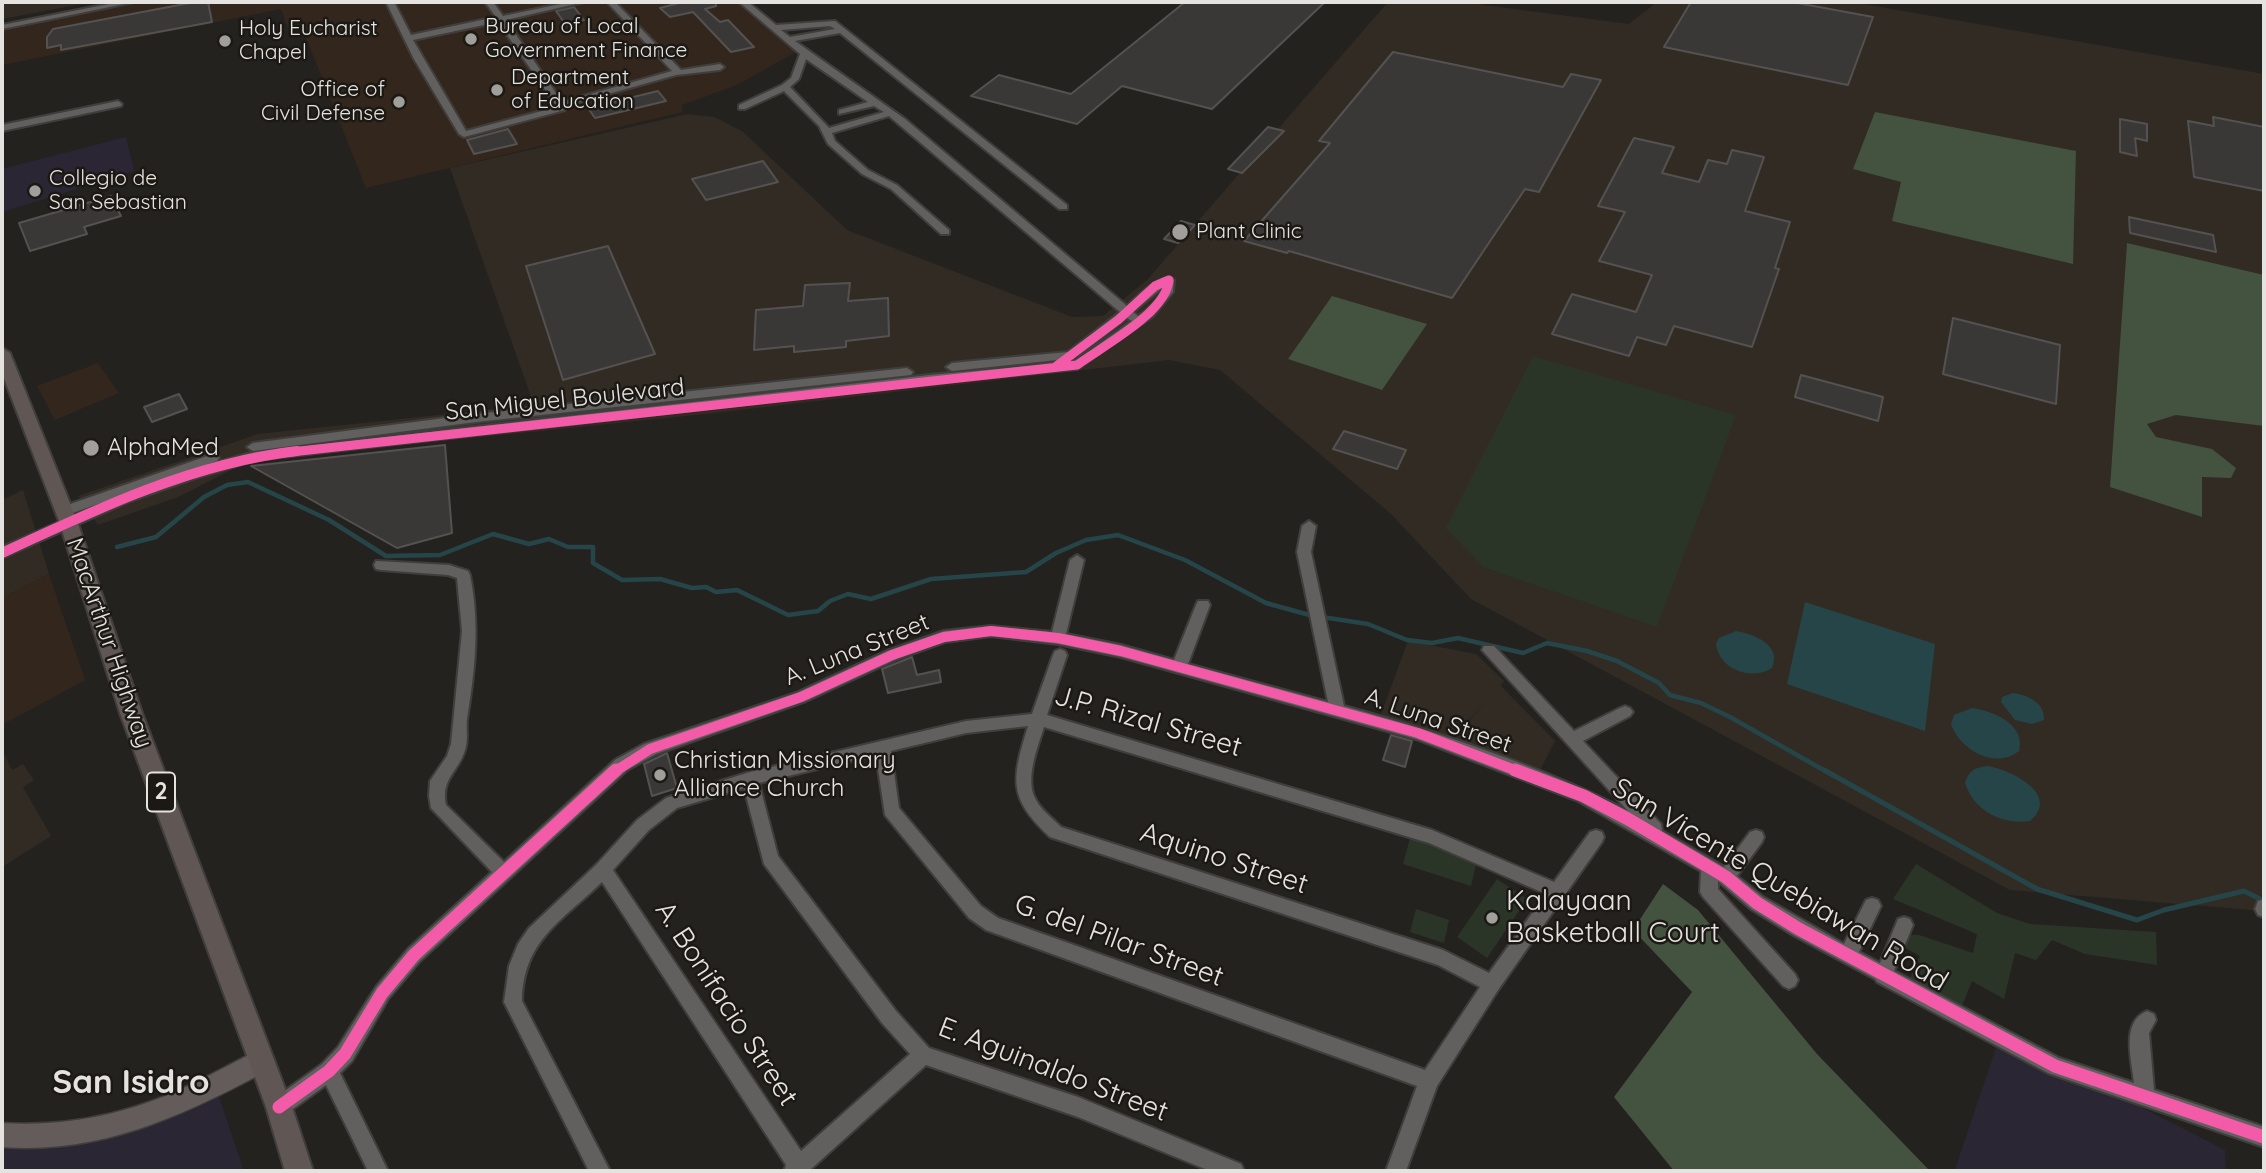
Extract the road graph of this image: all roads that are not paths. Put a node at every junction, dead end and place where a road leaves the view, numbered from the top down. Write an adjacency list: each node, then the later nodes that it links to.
1 (101, 2): 8 (street)
2 (130, 2): 8 (street)
3 (390, 2): 14 (street)
4 (489, 2): 9 (street)
5 (580, 2): 9 (street)
6 (611, 2): 18 (street)
7 (743, 2): 12 (street)
8 (57, 13): 10 (street); 11 (street)
9 (502, 19): 14 (street); 23 (street)
10 (2, 20)
11 (2, 27)
12 (774, 28): 13 (street); 15 (street)
13 (843, 31): 15 (street); 28 (street)
14 (410, 38): 23 (street)
15 (789, 40): 16 (street)
16 (804, 52): 19 (street); 20 (street)
17 (720, 67): 18 (street)
18 (677, 73): 23 (street)
19 (785, 87): 22 (street); 27 (street)
20 (876, 102): 24 (street); 25 (street)
21 (118, 104): 26 (street)
22 (742, 107)
23 (558, 108)
24 (842, 112)
25 (891, 113): 27 (street); 30 (street)
26 (2, 128)
27 (826, 132): 29 (street)
28 (1063, 207)
29 (945, 232)
30 (1127, 312): 31 (street); 31 (street); 34 (street)
31 (1137, 321): 33 (street)
32 (2, 353): 40 (highway, MacArthur Highway / 2)
33 (1089, 354): 34 (street, San Miguel Boulevard); 35 (street, San Miguel Boulevard)
34 (1067, 355): 35 (street); 36 (street, San Miguel Boulevard)
35 (1055, 367): 36 (street, San Miguel Boulevard)
36 (819, 387): 37 (street, San Miguel Boulevard); 38 (street, San Miguel Boulevard)
37 (476, 418): 38 (street); 39 (street, San Miguel Boulevard)
38 (475, 431): 39 (street, San Miguel Boulevard)
39 (392, 435): 40 (street, San Miguel Boulevard)
40 (66, 516): 42 (street, San Miguel Boulevard); 72 (highway, MacArthur Highway / 2)
41 (1308, 526): 50 (street)
42 (2, 553)
43 (1077, 560): 46 (street)
44 (381, 565): 62 (street)
45 (1203, 605): 49 (street)
46 (1058, 638): 49 (street, A. Luna Street); 62 (street, A. Luna Street)
47 (1489, 650): 53 (street)
48 (1060, 655): 52 (street, Aquino Street)
49 (1179, 667): 50 (street, A. Luna Street)
50 (1337, 709): 56 (street, A. Luna Street)
51 (1625, 712): 53 (street)
52 (1039, 719): 54 (street, J.P. Rizal Street); 63 (street, J.P. Rizal Street); 69 (street, Aquino Street)
53 (1572, 739): 59 (street)
54 (883, 748): 55 (street, J.P. Rizal Street); 74 (street, G. del Pilar Street)
55 (750, 779): 60 (street, J.P. Rizal Street); 71 (street, E. Aguinaldo Street)
56 (1584, 796): 59 (street, San Vicente Quebiawan Road)
57 (1756, 836): 61 (street)
58 (1596, 838): 63 (street)
59 (1663, 839): 61 (street, San Vicente Quebiawan Road)
60 (603, 869): 79 (street, A. Bonifacio Street); 82 (street, J.P. Rizal Street)
61 (1718, 872): 66 (street, San Vicente Quebiawan Road); 68 (street)
62 (504, 873): 73 (street, A. Luna Street)
63 (1559, 892): 69 (street)
64 (1872, 906): 66 (street)
65 (1904, 925): 67 (street)
66 (1848, 955): 67 (street, San Vicente Quebiawan Road)
67 (1883, 976): 75 (street, San Vicente Quebiawan Road)
68 (1789, 980)
69 (1492, 985): 74 (street)
70 (2147, 1020): 75 (street)
71 (923, 1055): 79 (street); 83 (street, E. Aguinaldo Street)
72 (262, 1060): 76 (highway, MacArthur Highway / 2); 77 (main road)
73 (329, 1071): 76 (street, A. Luna Street); 81 (street)
74 (1429, 1082): 84 (street)
75 (2145, 1097): 78 (street, San Vicente Quebiawan Road)
76 (279, 1107): 80 (highway, MacArthur Highway / 2)
77 (2, 1135)
78 (2264, 1137)
79 (799, 1170)
80 (299, 1171)
81 (378, 1171)
82 (600, 1171)
83 (1234, 1171)
84 (1396, 1171)

